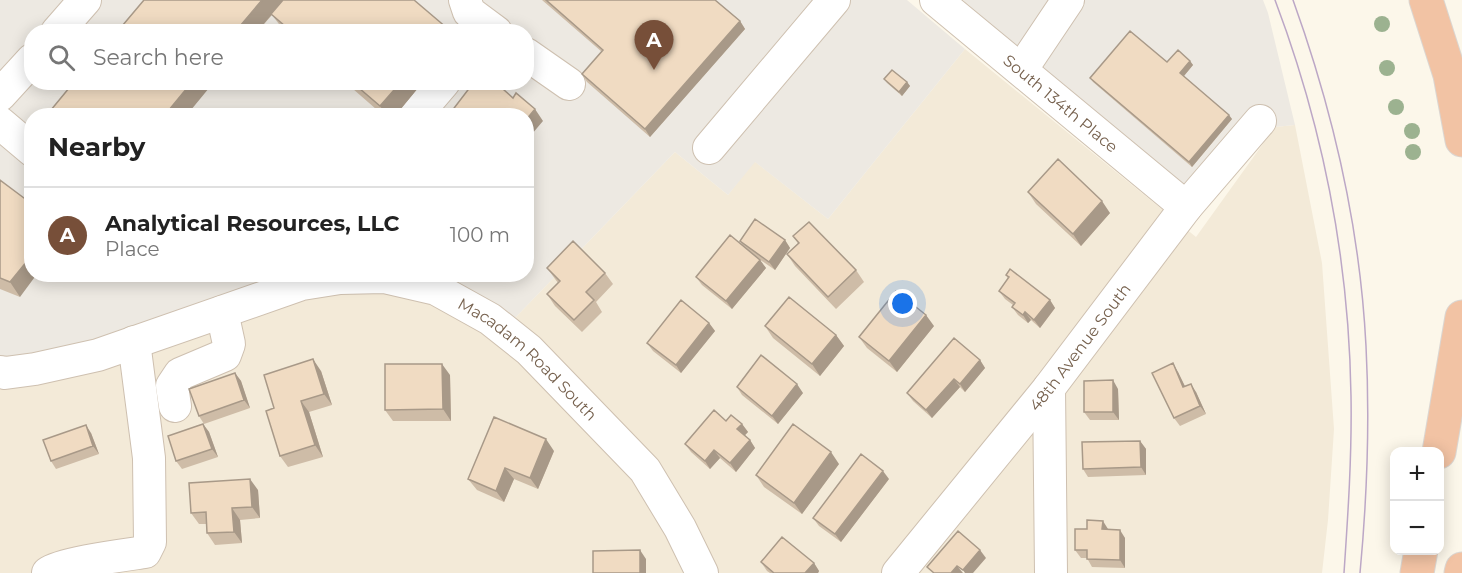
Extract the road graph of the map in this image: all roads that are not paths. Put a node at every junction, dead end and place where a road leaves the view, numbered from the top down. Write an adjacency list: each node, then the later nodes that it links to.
1 (85, 0): 7 (street)
2 (834, 0): 20 (street)
3 (936, 0): 11 (street, South 134th Place)
4 (1068, 0): 11 (street)
5 (1426, 0): 18 (highway)
6 (468, 15): 8 (street)
7 (64, 24)
8 (483, 24)
9 (534, 60): 12 (street)
10 (24, 69): 14 (street)
11 (1021, 70): 21 (street, South 134th Place)
12 (569, 84)
13 (437, 90): 15 (street)
14 (0, 95)
15 (422, 108)
16 (1260, 121): 21 (street, 48th Avenue South)
17 (0, 123): 19 (street)
18 (1462, 140)
19 (24, 143)
20 (709, 148)
21 (1186, 207): 28 (street, 48th Avenue South)
22 (315, 282): 24 (street, Macadam Road South)
23 (406, 282): 33 (street, Macadam Road South)
24 (222, 312): 26 (street, Macadam Road South); 29 (street)
25 (1462, 317): 30 (highway)
26 (134, 342): 27 (street, Macadam Road South); 32 (street)
27 (0, 372)
28 (1049, 388): 34 (street, 48th Avenue South); 35 (street)
29 (175, 406)
30 (1440, 447)
31 (1420, 555): 36 (highway)
32 (48, 573)
33 (702, 573)
34 (898, 573)
35 (1051, 573)
36 (1417, 573)

